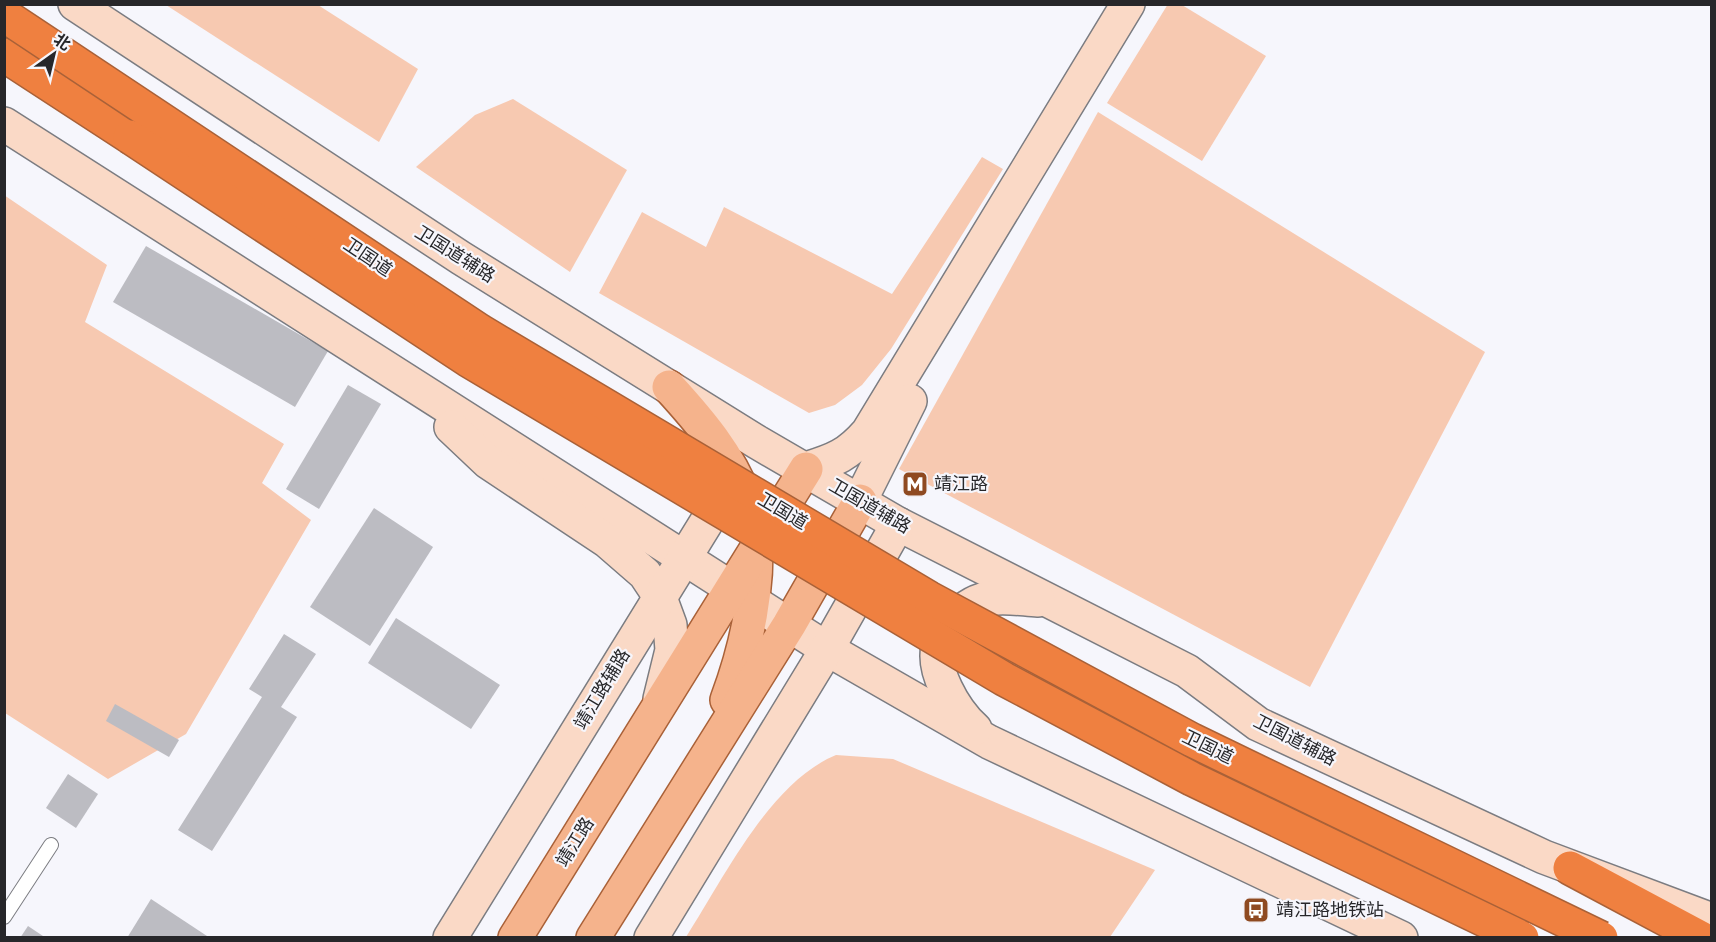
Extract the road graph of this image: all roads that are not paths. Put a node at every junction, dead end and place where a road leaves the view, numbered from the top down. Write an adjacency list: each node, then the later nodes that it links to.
1 (75, 4): 7 (main road, 卫国道辅路)
2 (1128, 4): 10 (main road)
3 (1147, 4): 12 (main road)
4 (4, 15): 34 (highway, 卫国道, bridge)
5 (4, 55): 33 (highway, 卫国道, bridge)
6 (4, 124): 8 (main road)
7 (669, 387): 9 (main road, 卫国道辅路); 11 (main road)
8 (429, 396): 15 (main road); 16 (main road)
9 (757, 442): 10 (main road, 卫国道辅路); 11 (main road, 靖江路辅路)
10 (806, 470): 12 (main road, 卫国道辅路); 14 (main road, 靖江路)
11 (736, 474): 14 (main road); 15 (main road, 靖江路辅路)
12 (860, 501): 13 (main road, 卫国道辅路); 19 (main road)
13 (898, 524): 18 (main road, 卫国道辅路); 20 (main road)
14 (756, 550): 17 (main road, 靖江路)
15 (682, 558): 16 (main road, 靖江路辅路); 17 (main road)
16 (659, 595): 21 (main road); 28 (main road, 靖江路辅路)
17 (742, 596): 19 (main road); 21 (main road, 靖江路); 23 (main road)
18 (1052, 601): 22 (main road); 25 (main road, 卫国道辅路)
19 (789, 625): 20 (main road); 23 (main road)
20 (827, 649): 22 (main road); 31 (main road)
21 (657, 708): 29 (main road, 靖江路)
22 (989, 742): 32 (main road)
23 (706, 755): 30 (main road)
24 (51, 846): 26 (lane)
25 (1570, 868): 27 (main road, 卫国道辅路); 35 (highway)
26 (4, 917)
27 (1712, 920)
28 (450, 938)
29 (515, 938)
30 (593, 938)
31 (651, 938)
32 (1401, 938)
33 (1522, 938)
34 (1601, 938)
35 (1701, 938)

